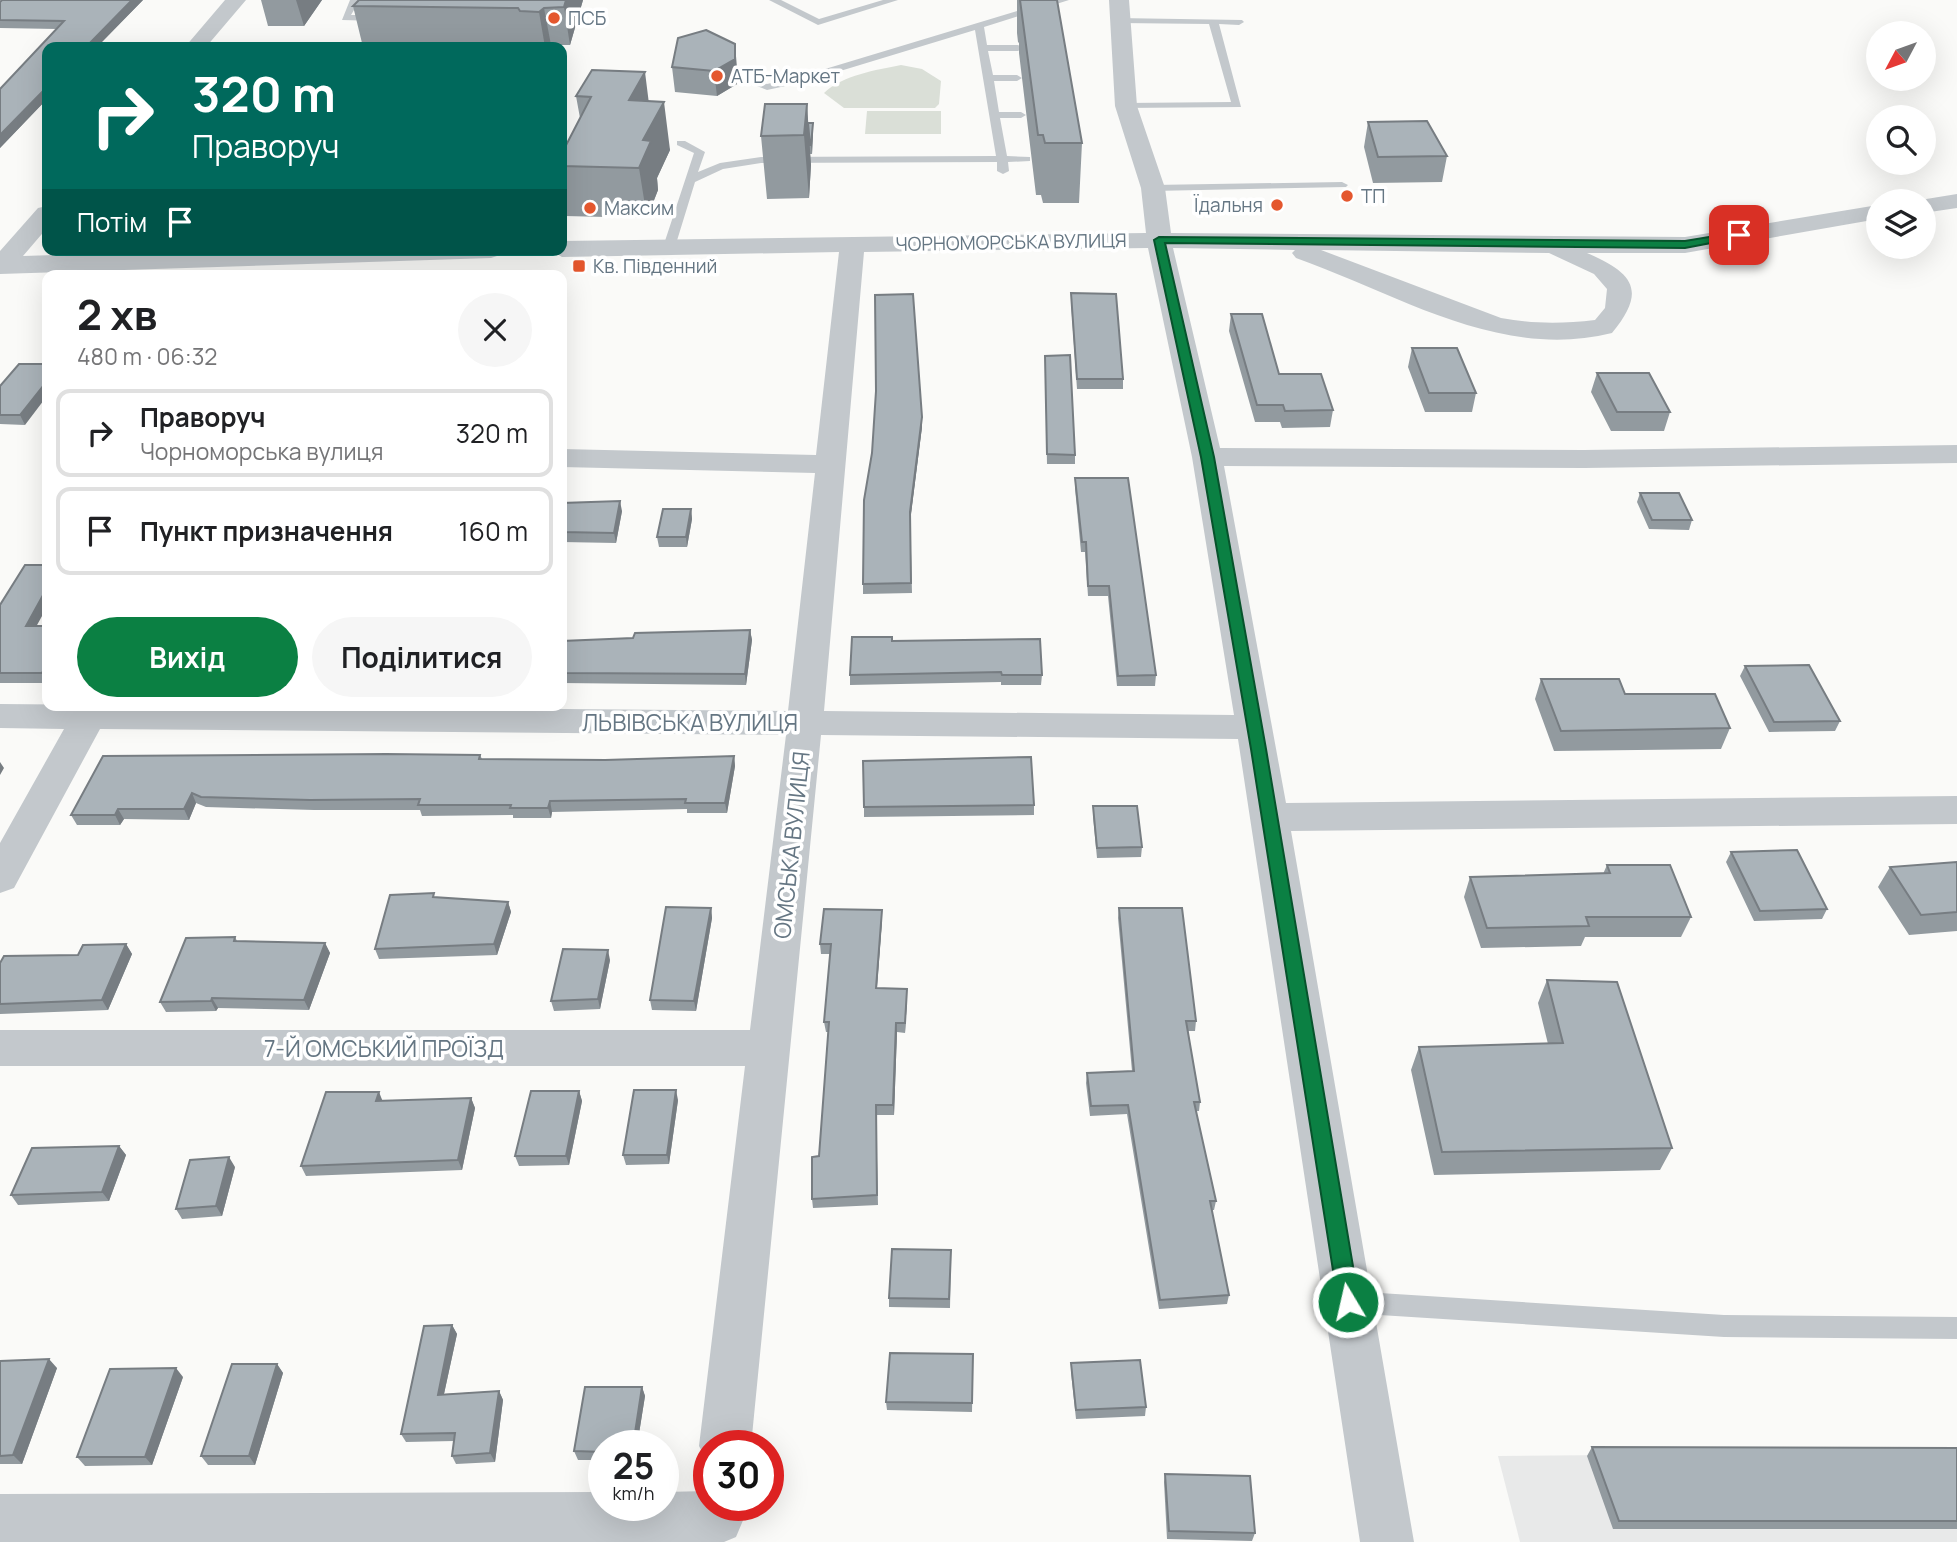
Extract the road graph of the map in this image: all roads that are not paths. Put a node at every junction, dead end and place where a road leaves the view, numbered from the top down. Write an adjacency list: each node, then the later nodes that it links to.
1 (236, 0): 15 (street)
2 (355, 0): 9 (lane)
3 (774, 0): 4 (lane)
4 (893, 0)
5 (1064, 0): 8 (lane)
6 (988, 9): 8 (lane)
7 (1120, 10): 10 (lane); 25 (street)
8 (1007, 17): 12 (lane)
9 (398, 19)
10 (1213, 21): 11 (lane); 25 (lane)
11 (1240, 22)
12 (979, 26): 14 (lane); 17 (lane)
13 (936, 29): 14 (lane)
14 (950, 35): 19 (lane)
15 (199, 42)
16 (872, 47): 19 (lane)
17 (983, 48): 18 (lane); 22 (lane)
18 (1018, 48)
19 (886, 54): 21 (lane)
20 (801, 66): 21 (lane)
21 (816, 75): 24 (lane)
22 (987, 78): 23 (lane); 26 (lane)
23 (1017, 78)
24 (754, 83)
25 (1126, 106): 37 (street)
26 (993, 115): 27 (lane); 32 (lane)
27 (1021, 115)
28 (681, 143): 35 (lane)
29 (902, 158): 30 (lane); 32 (lane); 34 (lane)
30 (821, 159): 33 (lane); 35 (lane)
31 (1026, 159): 32 (lane)
32 (1003, 165)
33 (821, 173)
34 (901, 174)
35 (690, 180): 46 (lane)
36 (1342, 185): 37 (lane)
37 (1153, 187): 42 (street)
38 (1957, 201): 39 (street)
39 (1936, 204)
40 (1866, 214): 45 (street, ЧОРНОМОРСЬКА ВУЛИЦЯ)
41 (42, 219): 49 (street)
42 (1159, 240): 43 (street, ЧОРНОМОРСЬКА ВУЛИЦЯ); 44 (street, ЧОРНОМОРСЬКА ВУЛИЦЯ); 52 (street)
43 (1260, 240): 45 (street, ЧОРНОМОРСЬКА ВУЛИЦЯ); 45 (street)
44 (852, 244): 46 (street, ЧОРНОМОРСЬКА ВУЛИЦЯ); 54 (street, ОМСЬКА ВУЛИЦЯ)
45 (1545, 246)
46 (669, 247): 47 (street, ЧОРНОМОРСЬКА ВУЛИЦЯ)
47 (567, 249)
48 (428, 256): 50 (street)
49 (1, 264): 50 (street)
50 (343, 264)
51 (1957, 454): 52 (street)
52 (1207, 457): 58 (street)
53 (567, 458): 54 (street)
54 (832, 464): 57 (street, ОМСЬКА ВУЛИЦЯ)
55 (91, 712): 56 (street, ЛЬВІВСЬКА ВУЛИЦЯ); 57 (street, ЛЬВІВСЬКА ВУЛИЦЯ); 61 (street)
56 (0, 716)
57 (805, 722): 58 (street, ЛЬВІВСЬКА ВУЛИЦЯ); 63 (street, ОМСЬКА ВУЛИЦЯ)
58 (1255, 727): 60 (street)
59 (1957, 810): 60 (street)
60 (1270, 817): 64 (street)
61 (0, 878)
62 (0, 1048): 63 (street, 7-Й ОМСЬКИЙ ПРОЇЗД)
63 (769, 1048): 66 (street, ОМСЬКА ВУЛИЦЯ)
64 (1348, 1302): 65 (lane); 69 (street)
65 (1957, 1328)
66 (727, 1430)
67 (0, 1521): 68 (street)
68 (717, 1522)
69 (1387, 1542)

